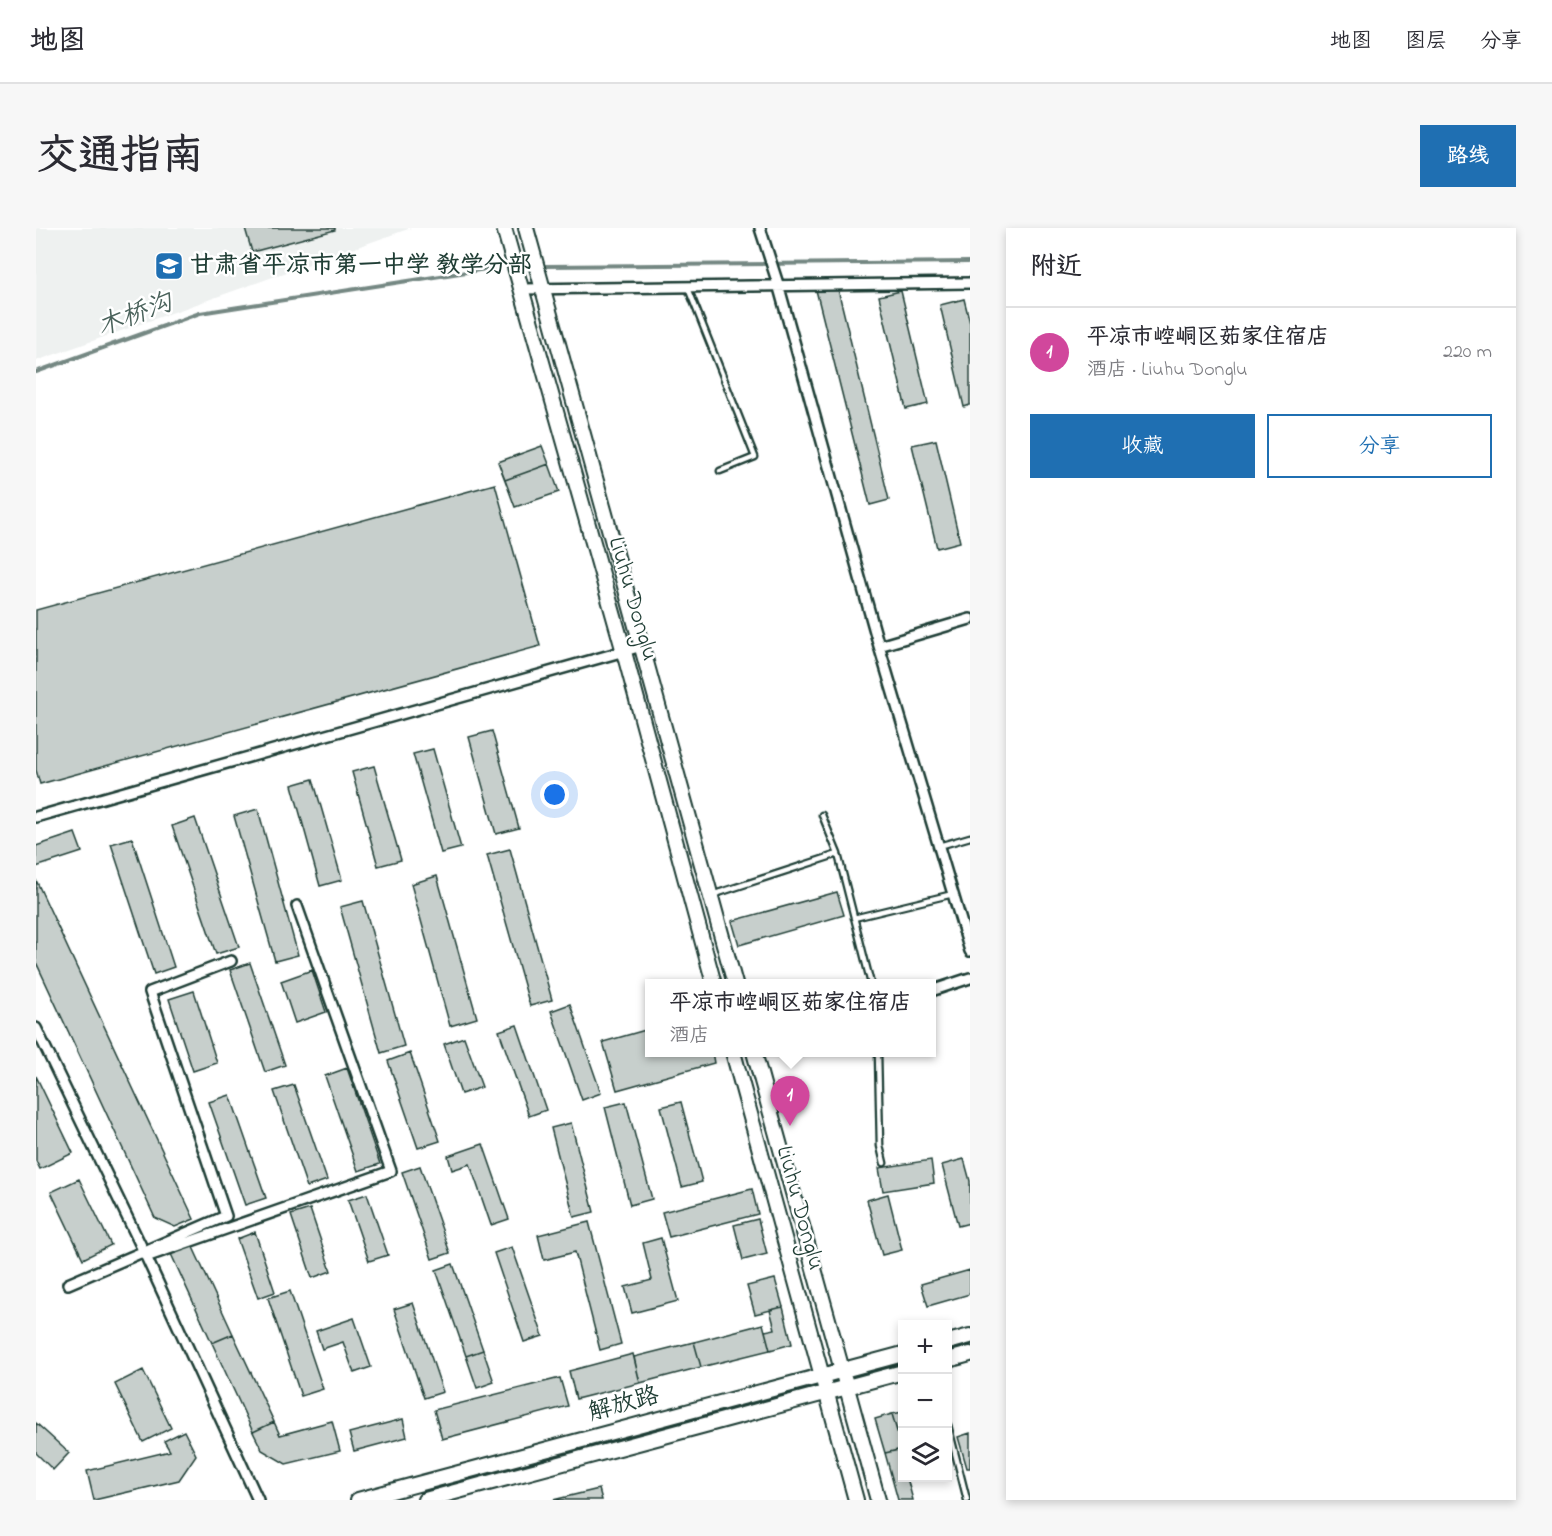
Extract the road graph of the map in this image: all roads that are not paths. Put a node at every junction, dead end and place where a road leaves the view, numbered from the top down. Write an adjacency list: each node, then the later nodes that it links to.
1 (504, 228): 8 (main road, Liuhu Donglu)
2 (526, 228): 7 (main road, Liuhu Donglu)
3 (760, 228): 5 (street)
4 (970, 283): 5 (street)
5 (778, 284): 6 (street); 12 (street)
6 (687, 286): 7 (street); 9 (lane)
7 (543, 288): 8 (street); 11 (main road, Liuhu Donglu)
8 (522, 289): 13 (main road, Liuhu Donglu)
9 (720, 471)
10 (970, 619): 12 (street)
11 (642, 646): 13 (street); 20 (main road, Liuhu Donglu)
12 (879, 646): 17 (street)
13 (624, 652): 15 (street); 26 (main road, Liuhu Donglu)
14 (822, 815): 18 (lane)
15 (36, 817)
16 (970, 837): 17 (lane)
17 (939, 846): 19 (street)
18 (838, 854): 20 (lane); 22 (lane)
19 (953, 894): 22 (lane); 23 (street)
20 (711, 895): 27 (main road, Liuhu Donglu)
21 (297, 906): 35 (street)
22 (854, 918): 28 (lane)
23 (970, 951)
24 (231, 961): 35 (street)
25 (970, 978): 29 (street)
26 (713, 979)
27 (734, 979)
28 (870, 979)
29 (936, 989)
30 (36, 1028): 35 (street)
31 (735, 1057): 44 (main road, Liuhu Donglu)
32 (755, 1057): 42 (main road, Liuhu Donglu)
33 (878, 1057): 34 (lane)
34 (884, 1163)
35 (145, 1254): 36 (street); 48 (street)
36 (68, 1284)
37 (970, 1336): 38 (main road)
38 (952, 1341)
39 (970, 1354): 41 (main road)
40 (898, 1355): 42 (main road, 解放路)
41 (952, 1359)
42 (842, 1370): 44 (main road, 解放路); 45 (main road, Liuhu Donglu)
43 (898, 1373): 45 (main road, 解放路)
44 (822, 1375): 46 (main road, Liuhu Donglu); 49 (main road, 解放路)
45 (847, 1387): 46 (main road, 解放路); 52 (main road, Liuhu Donglu)
46 (827, 1392): 50 (main road, 解放路); 51 (main road, Liuhu Donglu)
47 (949, 1428): 53 (lane)
48 (258, 1500)
49 (358, 1500)
50 (425, 1500)
51 (856, 1500)
52 (878, 1500)
53 (967, 1500)

